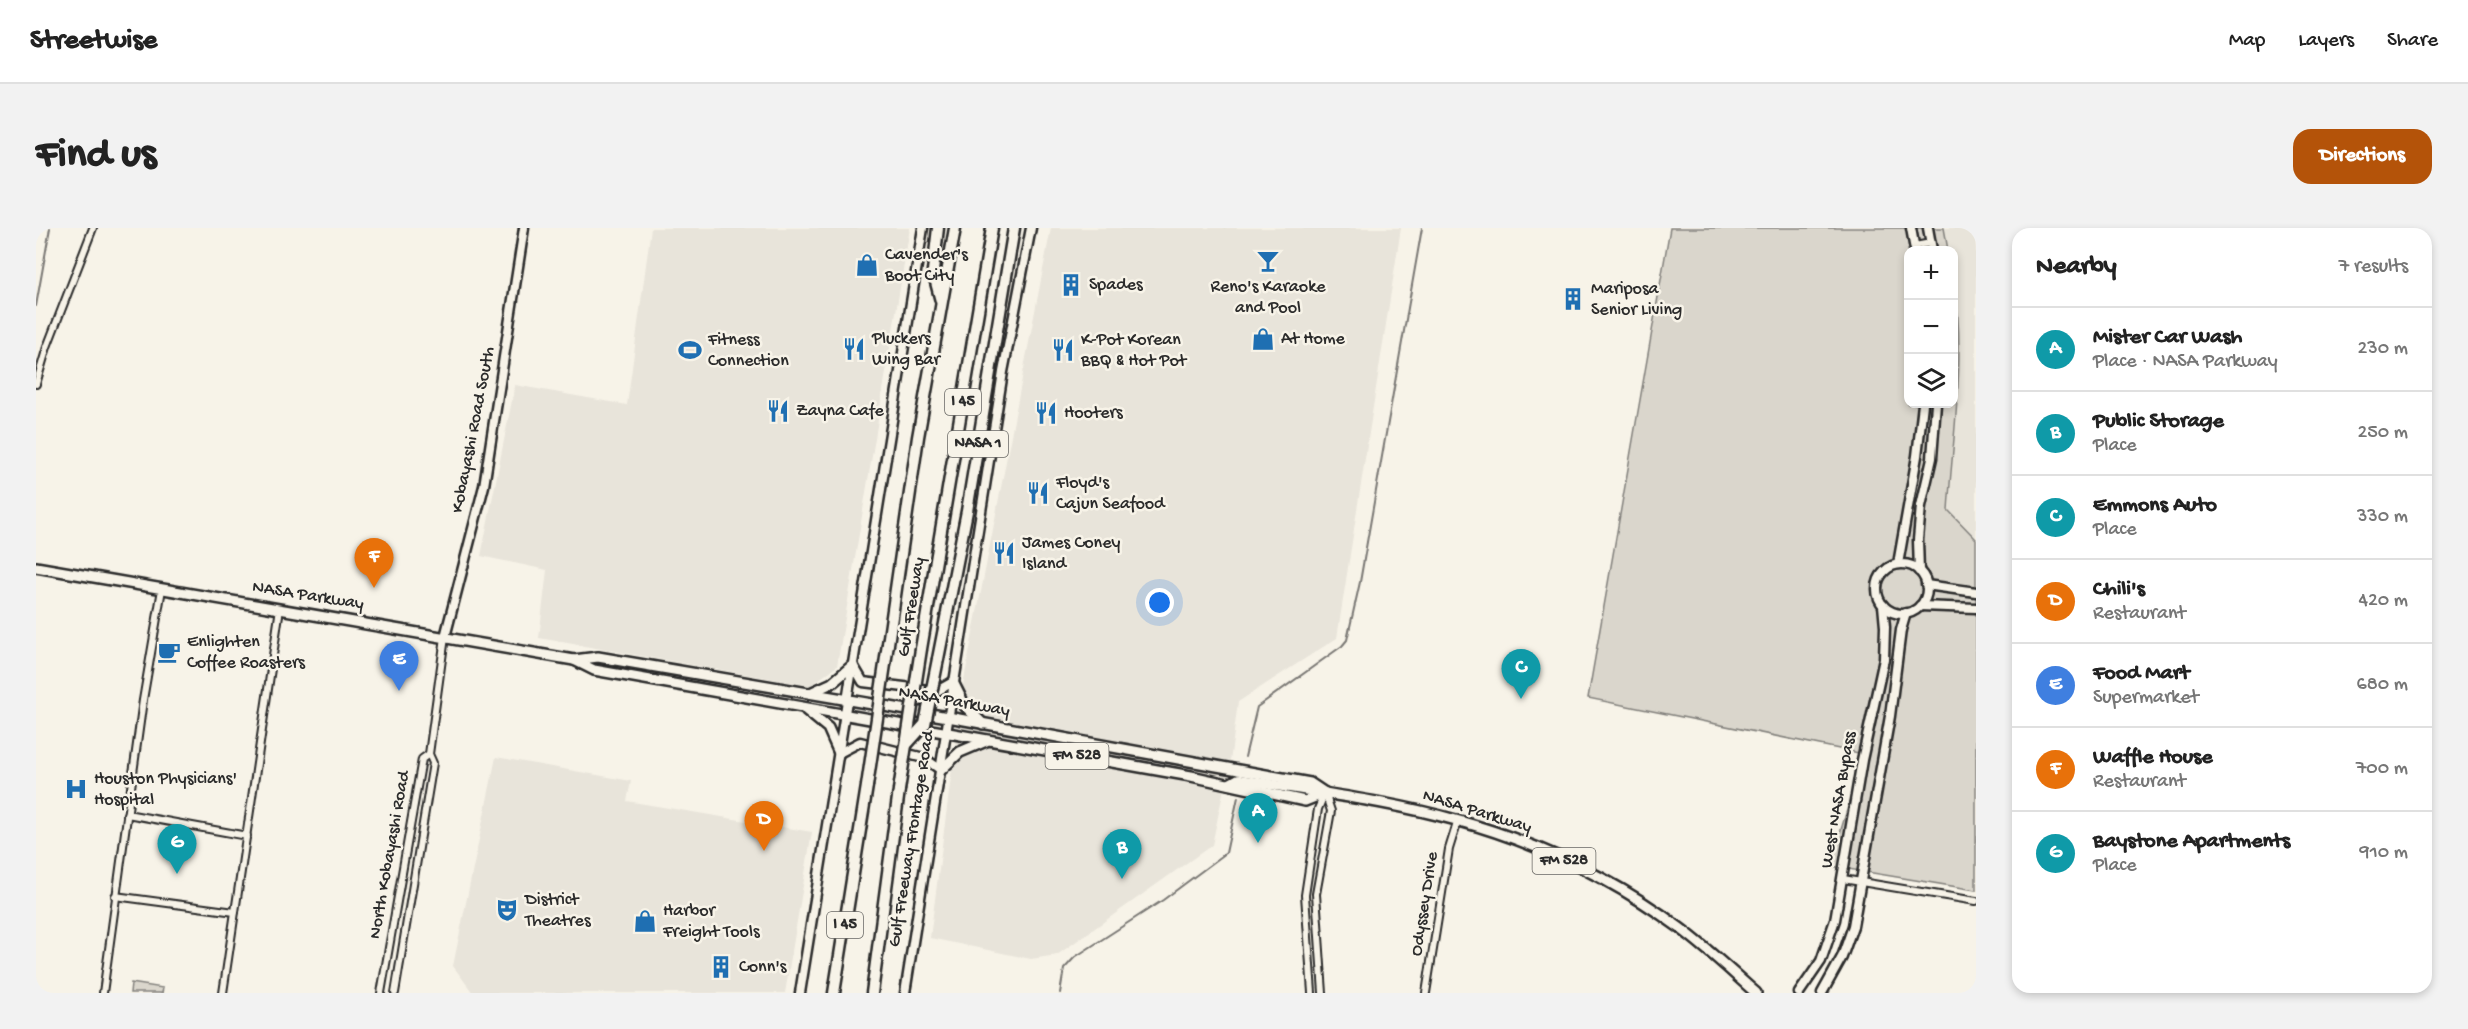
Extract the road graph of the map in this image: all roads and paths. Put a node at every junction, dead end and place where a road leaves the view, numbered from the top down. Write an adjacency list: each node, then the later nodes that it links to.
1 (93, 228): 14 (street)
2 (524, 228): 28 (street, Kobayashi Road South)
3 (923, 228): 30 (street)
4 (938, 228): 13 (highway)
5 (955, 228): 13 (highway, Gulf Freeway / I 45)
6 (992, 228): 40 (highway, Gulf Freeway / I 45, bridge)
7 (1014, 228): 40 (highway, NASA 1, bridge)
8 (1031, 228): 31 (street, Gulf Freeway Frontage Road)
9 (1911, 228): 11 (street)
10 (1928, 228): 12 (street)
11 (1915, 246)
12 (1932, 246)
13 (942, 306): 62 (highway, Gulf Freeway / I 45, bridge)
14 (36, 384)
15 (1923, 408): 17 (street)
16 (1936, 408): 19 (street)
17 (1898, 564): 19 (street); 23 (street, West NASA Bypass)
18 (36, 567): 21 (main road, NASA Parkway)
19 (1919, 571): 20 (street)
20 (1926, 585): 22 (street); 24 (street)
21 (162, 589): 25 (main road, NASA Parkway); 47 (street)
22 (1976, 592)
23 (1883, 605): 27 (street); 50 (street, West NASA Bypass)
24 (1920, 606): 26 (street); 27 (street)
25 (280, 608): 28 (main road, NASA Parkway); 49 (street)
26 (1976, 608)
27 (1906, 613): 51 (street, West NASA Bypass)
28 (445, 637): 29 (main road, NASA Parkway); 42 (street, North Kobayashi Road)
29 (574, 660): 32 (main road, NASA Parkway); 34 (main road, NASA Parkway)
30 (852, 665): 31 (street); 32 (main road); 33 (street)
31 (953, 682): 36 (street, Gulf Freeway Frontage Road); 37 (main road)
32 (809, 693): 33 (main road, NASA Parkway)
33 (848, 700): 35 (street); 36 (main road, NASA Parkway / FM 528)
34 (804, 709): 35 (main road, NASA Parkway); 41 (main road)
35 (845, 716): 38 (main road, NASA Parkway / FM 528); 41 (street)
36 (948, 717): 37 (main road, NASA Parkway / FM 528); 38 (street, Gulf Freeway Frontage Road)
37 (983, 724): 43 (main road, NASA Parkway / FM 528)
38 (945, 732): 39 (main road, NASA Parkway / FM 528); 44 (street, Gulf Freeway Frontage Road)
39 (988, 740): 44 (main road); 45 (main road, NASA Parkway / FM 528)
40 (907, 744): 63 (highway, Gulf Freeway / I 45, bridge)
41 (839, 753): 44 (street); 61 (street)
42 (429, 754): 55 (street, North Kobayashi Road); 56 (street, North Kobayashi Road)
43 (1194, 761): 45 (main road); 46 (main road, NASA Parkway / FM 528)
44 (941, 770): 64 (street, Gulf Freeway Frontage Road)
45 (1191, 777): 46 (main road, NASA Parkway / FM 528)
46 (1325, 793): 48 (main road, NASA Parkway / FM 528); 65 (street); 66 (street)
47 (127, 814): 49 (street); 52 (street)
48 (1458, 820): 67 (street, Odyssey Drive); 68 (main road, NASA Parkway / FM 528)
49 (247, 836): 54 (street)
50 (1843, 879): 51 (street); 69 (street, West NASA Bypass)
51 (1861, 882): 53 (street); 70 (street, West NASA Bypass)
52 (115, 896): 54 (street); 57 (street)
53 (1976, 901)
54 (235, 912): 58 (street)
55 (386, 965): 56 (street, North Kobayashi Road); 59 (street, North Kobayashi Road)
56 (399, 968): 60 (street, North Kobayashi Road)
57 (103, 993)
58 (222, 993)
59 (381, 993)
60 (395, 993)
61 (800, 993)
62 (834, 993)
63 (872, 993)
64 (905, 993)
65 (1312, 993)
66 (1323, 993)
67 (1426, 993)
68 (1756, 993)
69 (1799, 993)
70 (1822, 993)

